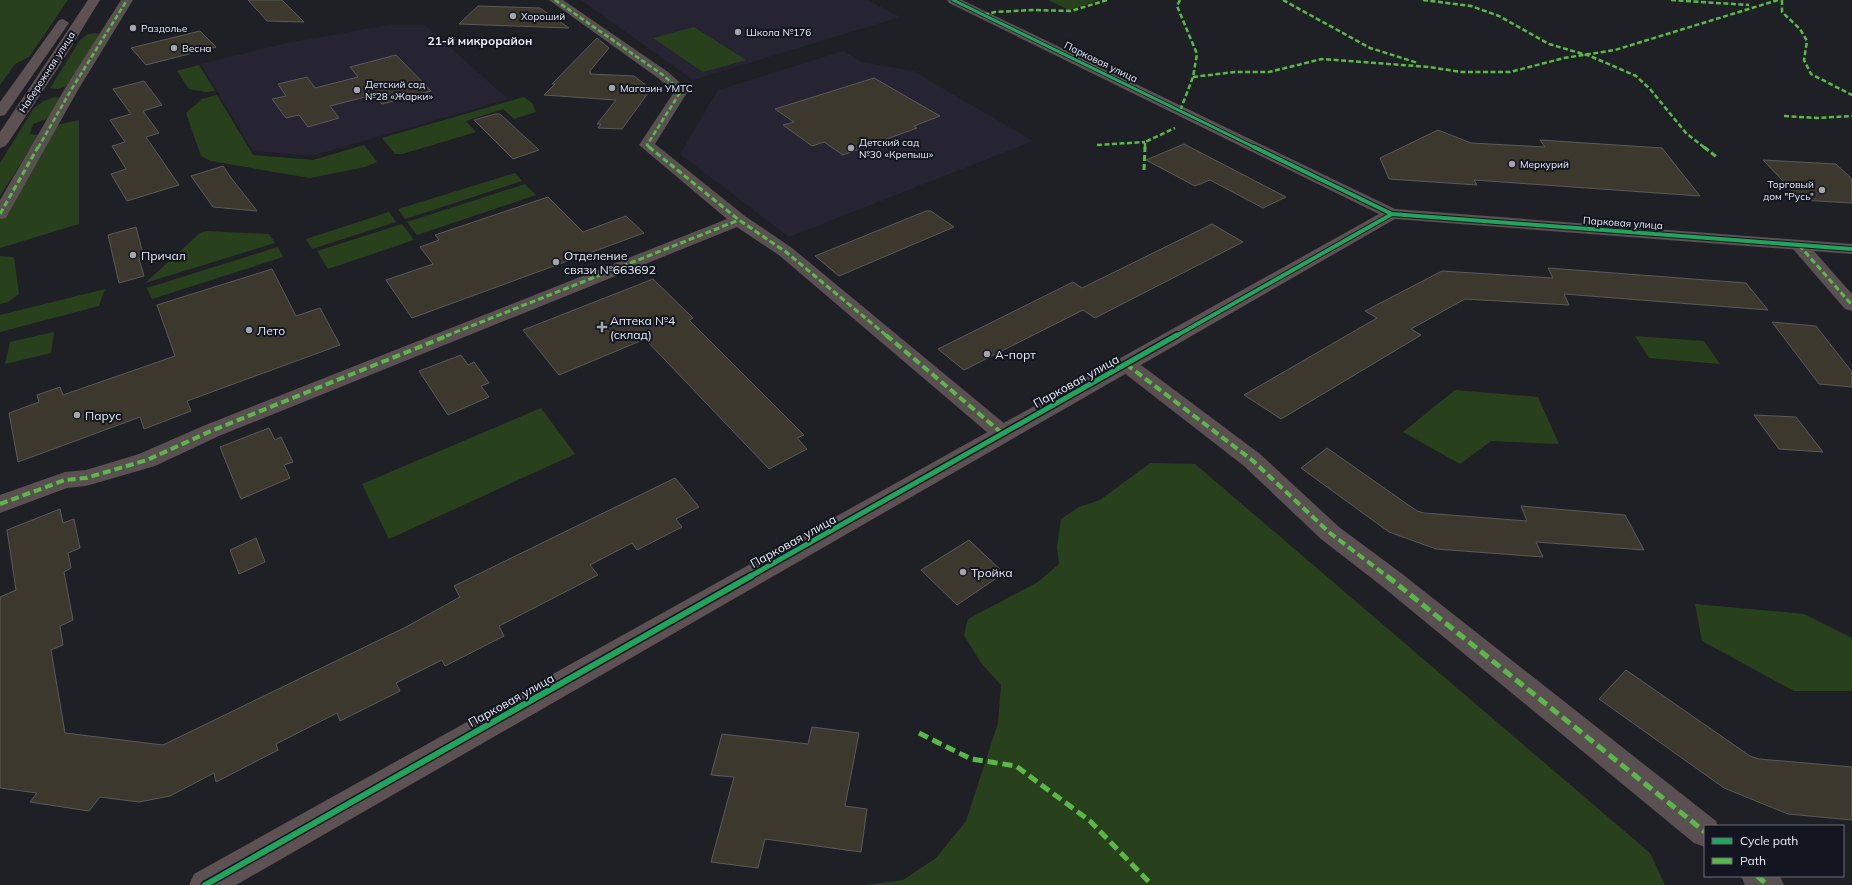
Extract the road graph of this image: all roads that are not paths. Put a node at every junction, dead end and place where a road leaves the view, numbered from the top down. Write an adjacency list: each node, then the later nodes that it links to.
1 (94, 0): 7 (street, Набережная улица)
2 (127, 0): 8 (street)
3 (555, 0): 10 (street)
4 (953, 0): 9 (street, Парковая улица)
5 (69, 13): 6 (street, Набережная улица)
6 (0, 112)
7 (0, 143)
8 (0, 214)
9 (1392, 214): 11 (street, Парковая улица); 14 (street, Парковая улица)
10 (740, 220): 15 (street); 16 (street)
11 (1798, 245): 12 (street, Парковая улица); 13 (street)
12 (1852, 249)
13 (1852, 305)
14 (1126, 364): 15 (street, Парковая улица); 17 (street)
15 (1003, 434): 19 (street, Парковая улица)
16 (0, 504)
17 (1704, 831)
18 (1758, 877): 20 (street)
19 (204, 885)
20 (1768, 885)

